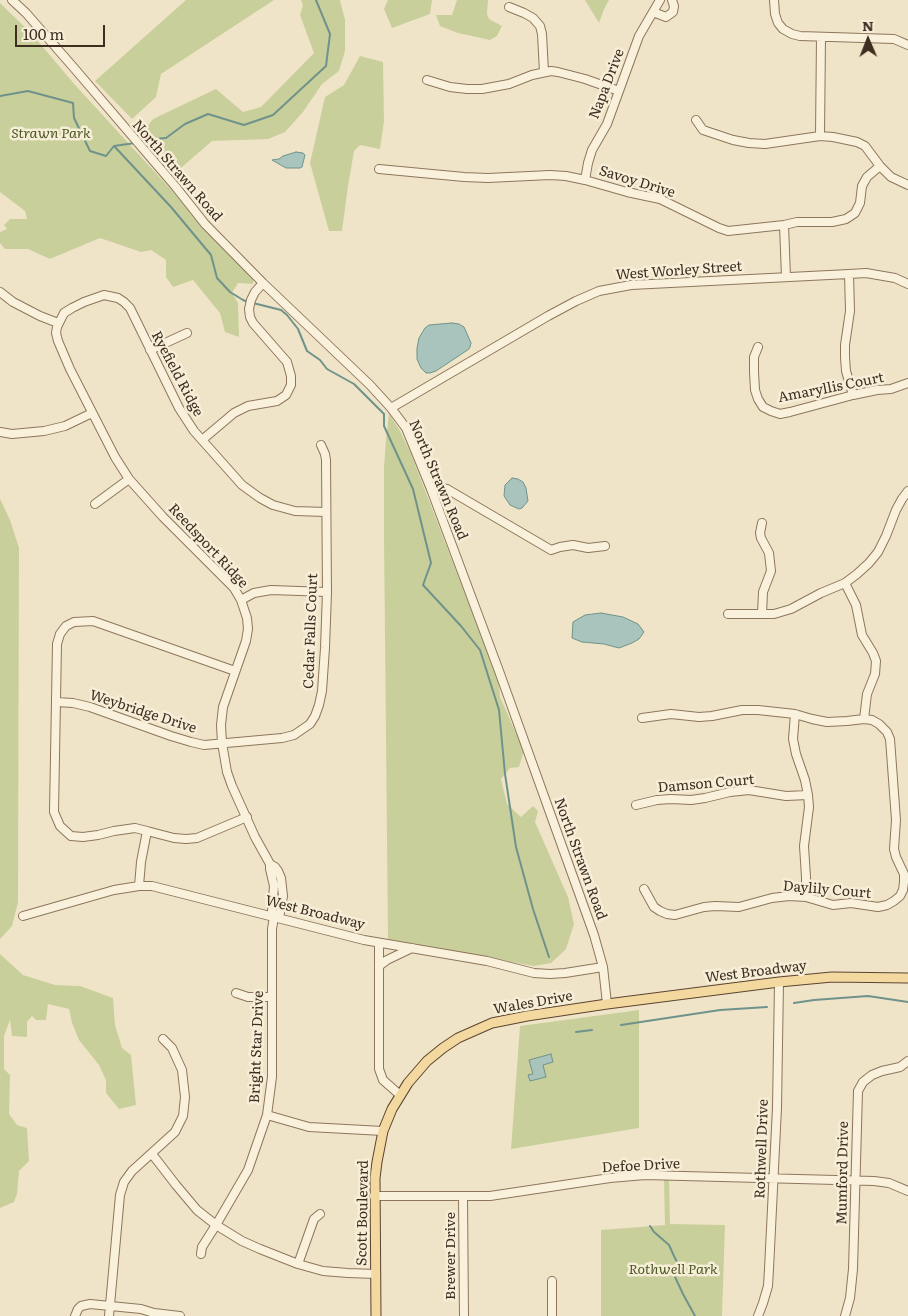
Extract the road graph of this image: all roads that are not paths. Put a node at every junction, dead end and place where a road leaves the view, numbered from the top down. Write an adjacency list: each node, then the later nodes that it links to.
1 (12, 0): 21 (street, North Strawn Road)
2 (660, 0): 6 (street, Napa Drive)
3 (672, 0): 6 (street)
4 (774, 0): 7 (street)
5 (509, 7): 9 (street)
6 (653, 12): 11 (street, Napa Drive)
7 (821, 37): 8 (street); 13 (street)
8 (908, 45)
9 (544, 72): 10 (street); 11 (street)
10 (427, 80)
11 (619, 91): 16 (street, Napa Drive)
12 (696, 120): 13 (street)
13 (820, 136): 14 (street)
14 (880, 166): 17 (street); 18 (street, Savoy Drive)
15 (379, 169): 16 (street, Savoy Drive)
16 (585, 180): 18 (street, Savoy Drive)
17 (908, 185)
18 (784, 225): 20 (street)
19 (848, 274): 20 (street, West Worley Street); 22 (street, West Worley Street); 29 (street)
20 (786, 276): 30 (street, West Worley Street)
21 (264, 283): 30 (street, North Strawn Road); 33 (street)
22 (908, 284)
23 (0, 292): 24 (street)
24 (58, 323): 27 (street, Ryefield Ridge); 31 (street, Reedsport Ridge)
25 (187, 333): 27 (street)
26 (758, 347): 29 (street, Amaryllis Court)
27 (150, 350): 33 (street, Ryefield Ridge)
28 (908, 383): 29 (street, Amaryllis Court)
29 (853, 395)
30 (391, 408): 36 (street, North Strawn Road)
31 (92, 413): 32 (street); 35 (street, Reedsport Ridge)
32 (0, 432)
33 (202, 440): 39 (street, Ryefield Ridge)
34 (320, 445): 39 (street, Cedar Falls Court)
35 (129, 479): 38 (street); 44 (street, Reedsport Ridge)
36 (432, 491): 41 (street); 67 (street, North Strawn Road)
37 (908, 492): 42 (street)
38 (95, 504)
39 (326, 512): 43 (street, Cedar Falls Court)
40 (762, 523): 46 (street)
41 (605, 546)
42 (845, 583): 46 (street); 51 (street)
43 (327, 592): 44 (street); 52 (street, Cedar Falls Court)
44 (241, 600): 47 (street, Reedsport Ridge)
45 (728, 614): 46 (street)
46 (762, 614)
47 (235, 671): 48 (street); 52 (street, Reedsport Ridge)
48 (56, 702): 52 (street, Weybridge Drive); 56 (street)
49 (795, 714): 50 (street); 51 (street); 53 (street)
50 (642, 718)
51 (864, 719): 58 (street)
52 (222, 743): 55 (street, Reedsport Ridge)
53 (808, 795): 54 (street, Damson Court); 61 (street)
54 (636, 805)
55 (246, 817): 56 (street); 63 (street, Reedsport Ridge)
56 (147, 831): 59 (street)
57 (908, 862): 58 (street)
58 (898, 863): 61 (street, Daylily Court)
59 (139, 886): 62 (street, West Broadway); 63 (street, West Broadway)
60 (644, 889): 61 (street, Daylily Court)
61 (806, 897)
62 (23, 916)
63 (274, 917): 64 (street, West Broadway); 71 (street, Bright Star Drive)
64 (379, 943): 65 (street, West Broadway); 66 (street)
65 (412, 948): 66 (street); 67 (street, West Broadway)
66 (379, 966): 75 (street)
67 (603, 967): 72 (street, North Strawn Road)
68 (908, 978): 69 (main road, West Broadway)
69 (779, 982): 72 (main road, West Broadway); 79 (street, Rothwell Drive)
70 (236, 993): 71 (street)
71 (272, 997): 76 (street, Bright Star Drive)
72 (607, 1004): 75 (main road, Wales Drive)
73 (163, 1039): 78 (street)
74 (908, 1061): 80 (street, Mumford Drive)
75 (400, 1095): 77 (main road, Scott Boulevard)
76 (267, 1115): 77 (street); 85 (street, Bright Star Drive)
77 (383, 1131): 82 (main road, Scott Boulevard)
78 (152, 1154): 85 (street); 90 (street)
79 (774, 1178): 80 (street, Defoe Drive); 83 (street, Defoe Drive); 97 (street, Rothwell Drive)
80 (856, 1180): 81 (street, Defoe Drive); 98 (street, Mumford Drive)
81 (908, 1191)
82 (374, 1196): 83 (street, Defoe Drive); 88 (main road, Scott Boulevard)
83 (463, 1196): 95 (street, Brewer Drive)
84 (320, 1214): 87 (street)
85 (216, 1225): 86 (street, Bright Star Drive); 87 (street)
86 (201, 1254)
87 (298, 1264): 88 (street)
88 (376, 1274): 94 (main road, Scott Boulevard)
89 (552, 1281): 96 (street)
90 (110, 1306): 91 (street); 92 (street); 93 (street)
91 (75, 1316)
92 (109, 1316)
93 (180, 1316)
94 (376, 1316)
95 (464, 1316)
96 (552, 1316)
97 (758, 1316)
98 (846, 1316)

